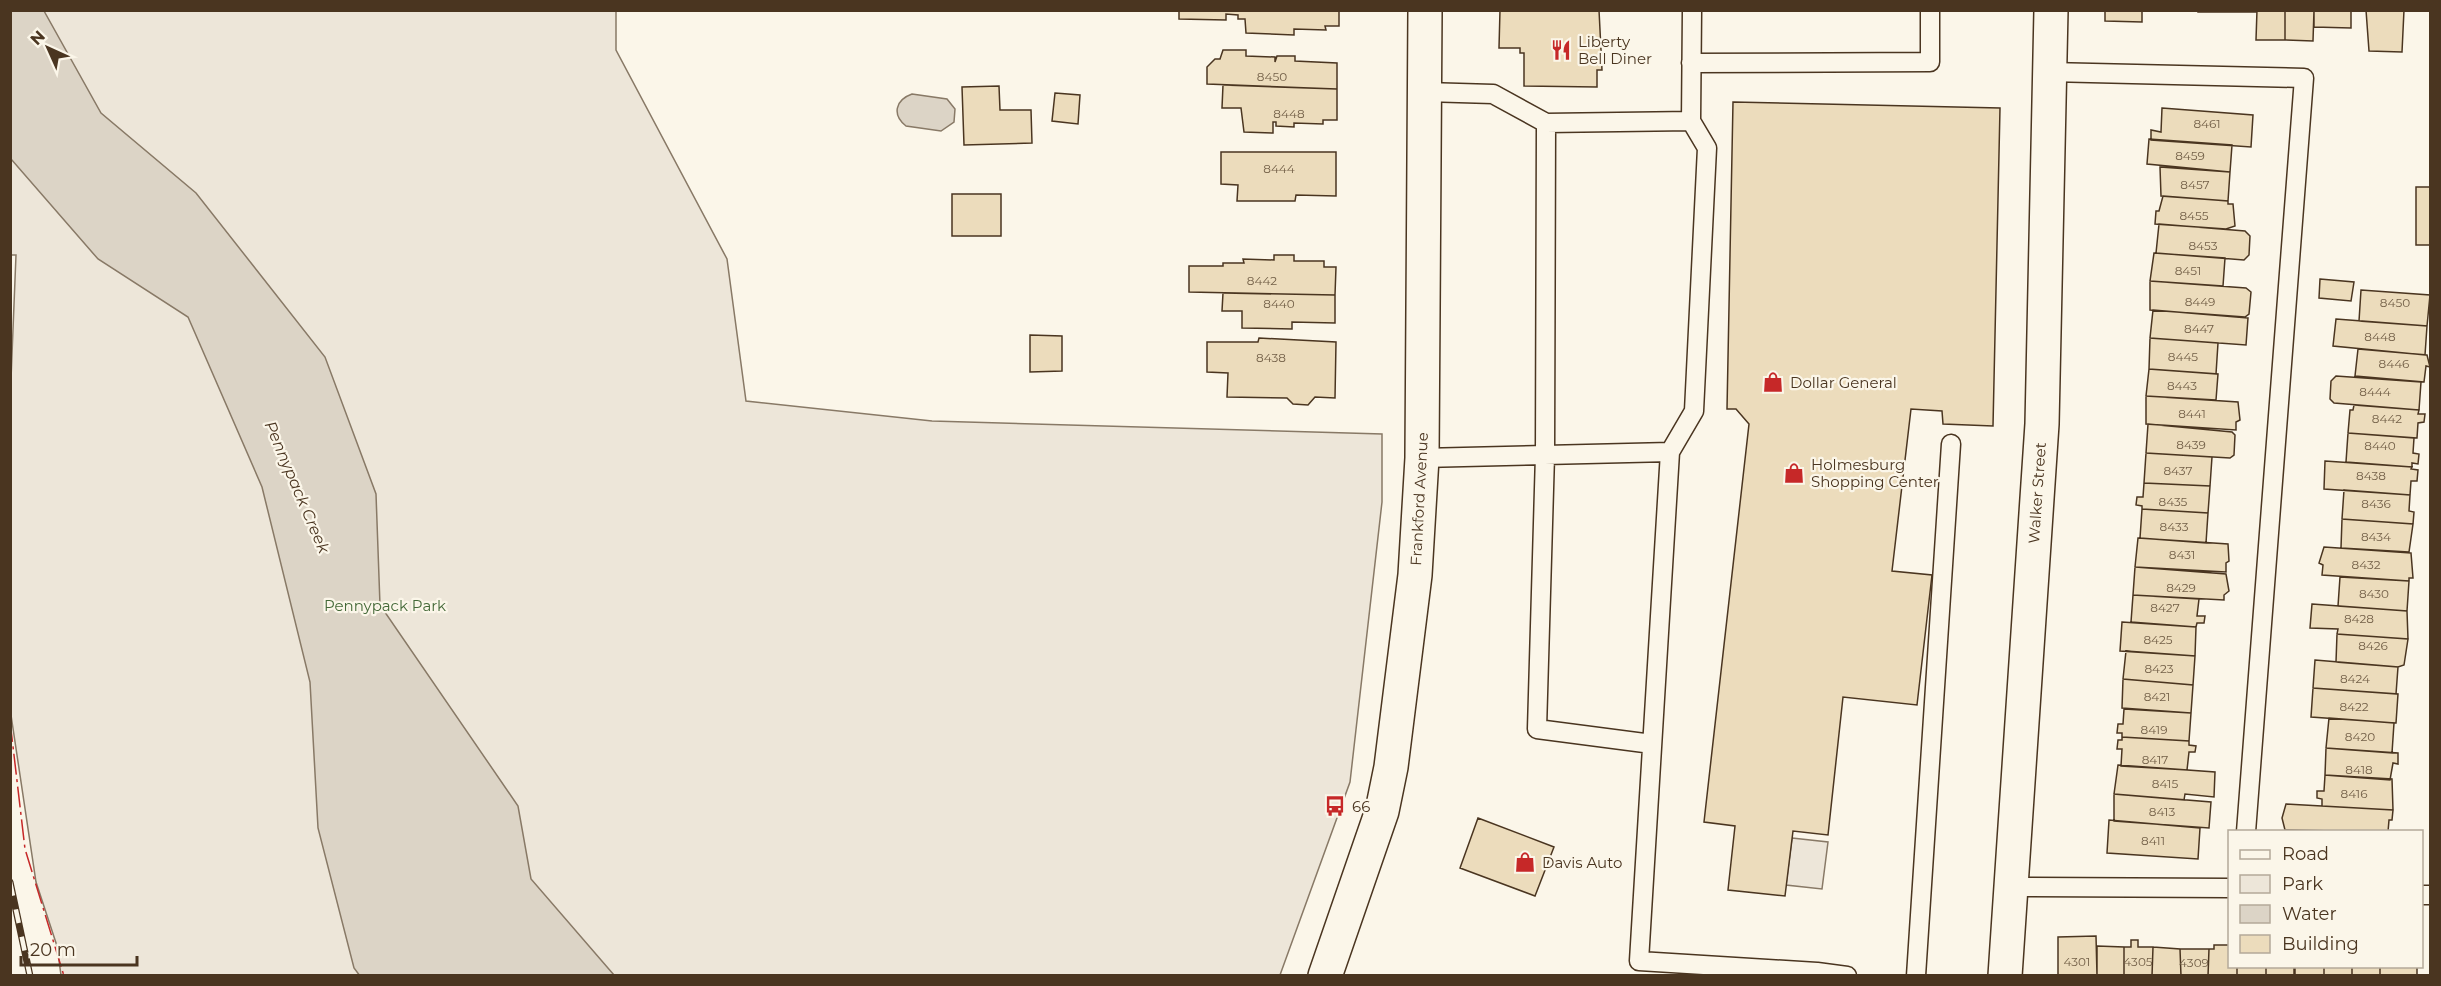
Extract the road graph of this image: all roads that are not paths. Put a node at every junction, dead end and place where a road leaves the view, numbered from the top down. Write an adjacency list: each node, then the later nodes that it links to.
1 (1425, 10): 7 (main road, Frankford Avenue)
2 (1692, 10): 5 (lane)
3 (1930, 10): 5 (lane)
4 (2051, 10): 6 (main road, Walker Street)
5 (1691, 63): 8 (lane)
6 (2049, 72): 15 (lane); 16 (main road, Walker Street)
7 (1425, 92): 9 (lane); 13 (main road, Frankford Avenue)
8 (1691, 121): 9 (lane); 11 (lane)
9 (1546, 123): 12 (lane)
10 (1951, 444): 21 (lane)
11 (1670, 452): 12 (lane); 14 (lane)
12 (1545, 455): 13 (lane); 14 (lane)
13 (1422, 458): 19 (main road, Frankford Avenue)
14 (1652, 744): 18 (lane)
15 (2246, 830)
16 (2011, 887): 17 (lane); 22 (main road, Walker Street)
17 (2228, 888)
18 (1817, 974): 20 (lane)
19 (1325, 975)
20 (1847, 975)
21 (1916, 975)
22 (2005, 975)

